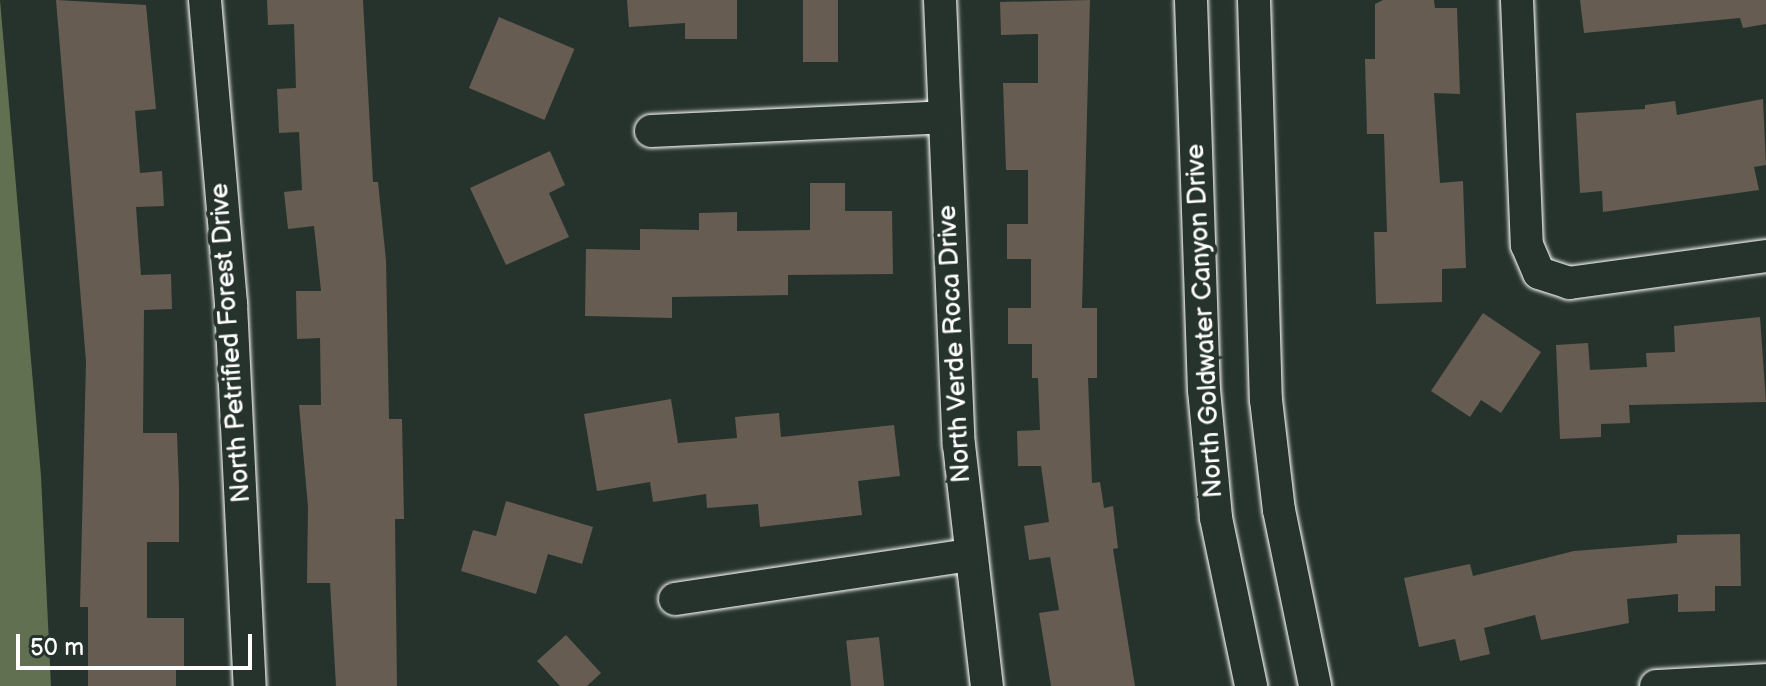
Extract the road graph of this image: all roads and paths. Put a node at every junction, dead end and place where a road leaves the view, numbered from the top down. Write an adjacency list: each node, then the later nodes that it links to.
1 (205, 0): 12 (street, North Petrified Forest Drive)
2 (940, 0): 6 (street, North Verde Roca Drive)
3 (1191, 0): 14 (street, North Goldwater Canyon Drive)
4 (1254, 0): 15 (street)
5 (1517, 0): 8 (street)
6 (944, 117): 7 (street); 9 (street, North Verde Roca Drive)
7 (651, 131)
8 (1766, 256)
9 (968, 555): 10 (street); 13 (street, North Verde Roca Drive)
10 (675, 599)
11 (1766, 680): 16 (street)
12 (250, 686)
13 (987, 686)
14 (1251, 686)
15 (1315, 686)
16 (1656, 686)

